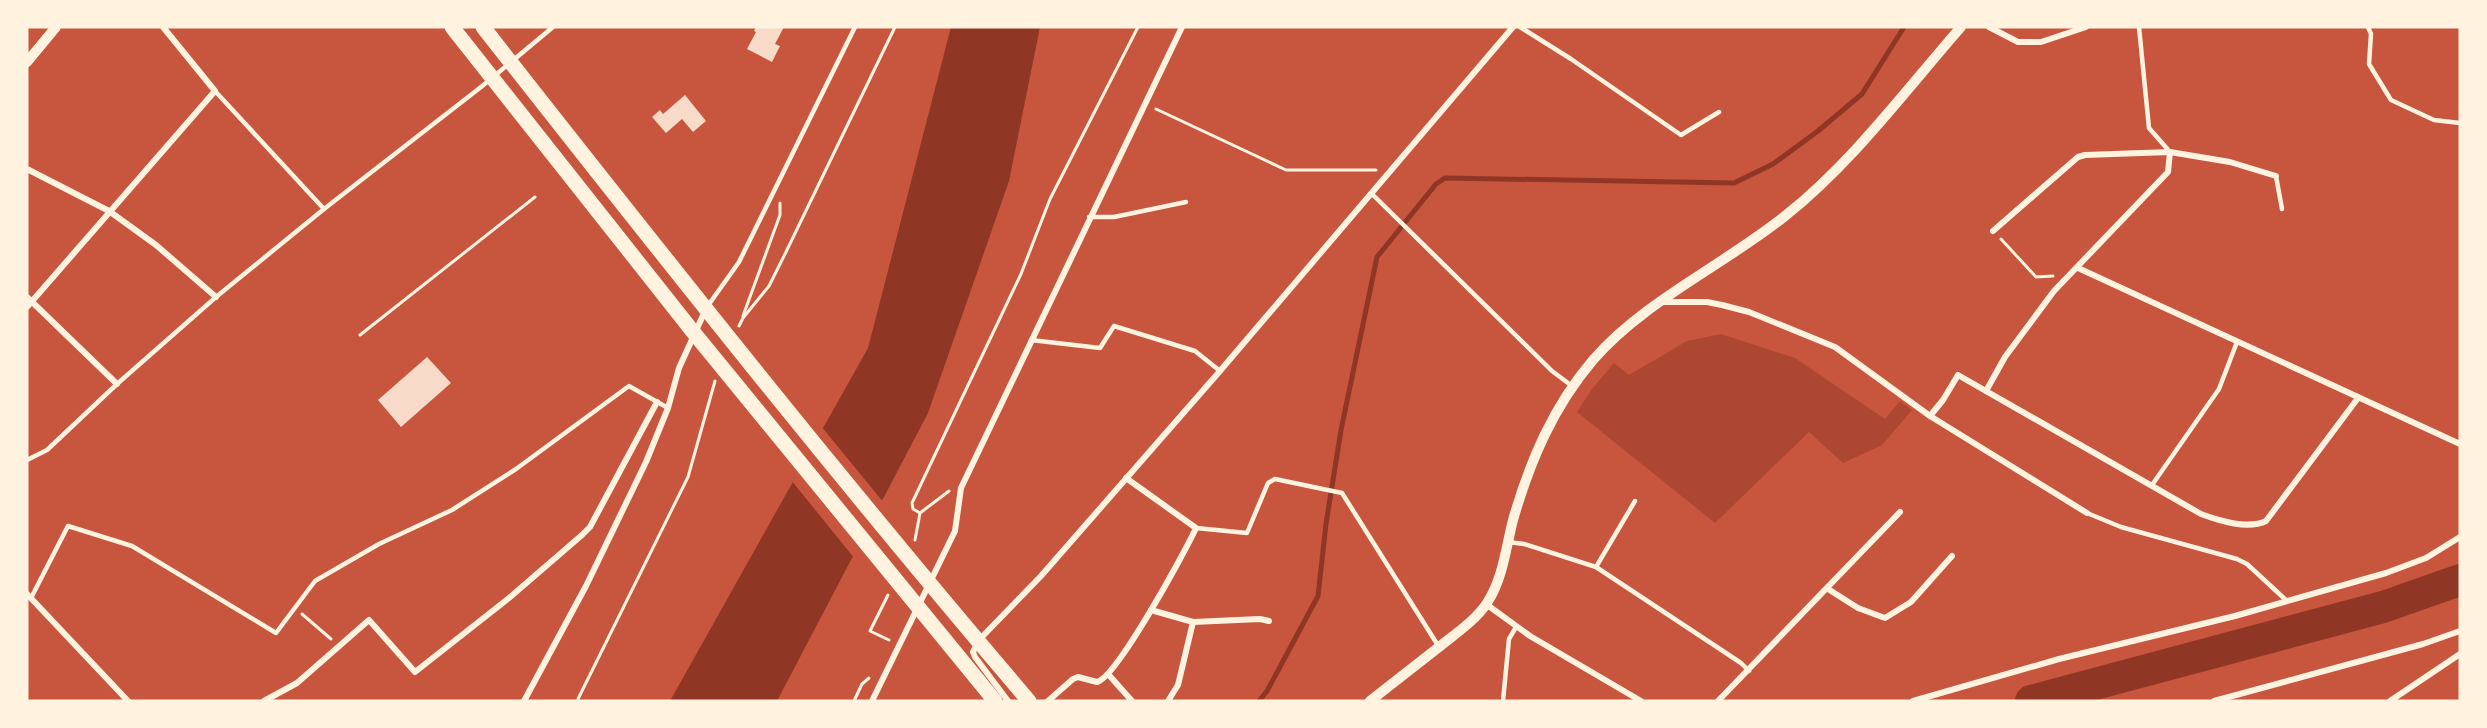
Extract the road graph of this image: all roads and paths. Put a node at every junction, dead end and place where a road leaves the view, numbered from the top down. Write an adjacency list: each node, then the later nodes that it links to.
1 (56, 27): 17 (street)
2 (163, 27): 20 (street)
3 (452, 27): 19 (highway)
4 (483, 27): 18 (highway)
5 (553, 27): 18 (lane)
6 (855, 27): 28 (lane)
7 (895, 27): 43 (path)
8 (1138, 27): 62 (path)
9 (1182, 27): 21 (street)
10 (1513, 27): 26 (street)
11 (1520, 27): 22 (lane)
12 (1961, 27): 41 (street)
13 (1989, 27): 14 (street)
14 (2086, 27)
15 (2139, 27): 24 (lane)
16 (2368, 27): 23 (lane)
17 (27, 62)
18 (510, 62): 19 (lane); 42 (highway)
19 (492, 78): 32 (lane); 45 (highway)
20 (215, 92): 32 (lane); 34 (street)
21 (1143, 103): 26 (path); 35 (street)
22 (1719, 112)
23 (2460, 123)
24 (2170, 152): 27 (street); 36 (street); 37 (street)
25 (27, 169): 34 (street)
26 (1390, 170): 29 (street)
27 (2276, 176): 33 (lane)
28 (775, 193): 42 (lane); 43 (path)
29 (1371, 193): 49 (street); 52 (lane)
30 (535, 197): 46 (path)
31 (1186, 202): 35 (lane)
32 (324, 209): 39 (lane)
33 (2283, 209)
34 (109, 211): 39 (street); 40 (street)
35 (1089, 217): 47 (street)
36 (1993, 231): 38 (path)
37 (2078, 268): 38 (street); 48 (street)
38 (2070, 276): 53 (street)
39 (216, 297): 51 (lane)
40 (29, 302): 51 (street)
41 (1662, 302): 52 (street); 57 (street)
42 (706, 309): 45 (street); 71 (highway)
43 (742, 318): 44 (path)
44 (738, 328)
45 (694, 333): 56 (street); 77 (highway)
46 (360, 335)
47 (1031, 340): 49 (lane); 71 (street)
48 (2237, 342): 54 (street); 61 (lane)
49 (1220, 371): 60 (street)
50 (716, 378): 95 (path)
51 (117, 384): 59 (lane)
52 (1572, 387): 68 (street)
53 (1986, 391): 57 (street); 61 (street)
54 (2358, 398): 58 (street); 61 (street)
55 (657, 402): 56 (lane); 76 (lane); 86 (street)
56 (668, 408): 94 (street)
57 (1930, 417): 65 (street)
58 (2460, 444)
59 (27, 460)
60 (1126, 478): 66 (street); 85 (street)
61 (2152, 485)
62 (953, 489)
63 (1635, 501): 70 (lane)
64 (1900, 513): 72 (street)
65 (2087, 513): 74 (lane)
66 (1196, 528): 78 (street); 87 (lane)
67 (2460, 537): 74 (street)
68 (1508, 542): 70 (lane); 75 (street)
69 (1952, 556): 72 (street)
70 (1596, 567): 89 (lane)
71 (930, 584): 77 (street); 85 (highway)
72 (1828, 589): 89 (street)
73 (29, 596): 76 (lane); 92 (street)
74 (2287, 601): 108 (street)
75 (1486, 604): 81 (street); 87 (street)
76 (295, 608): 86 (path)
77 (919, 609): 97 (street); 98 (highway)
78 (1151, 610): 80 (street); 91 (street)
79 (1269, 621): 80 (street)
80 (1193, 622): 103 (street)
81 (1515, 627): 105 (lane); 106 (street)
82 (2460, 631): 109 (street)
83 (870, 632): 84 (path)
84 (890, 640)
85 (978, 641): 99 (street); 100 (highway)
86 (340, 646): 93 (street)
87 (1439, 647): 104 (street)
88 (2460, 654): 110 (street)
89 (1749, 671): 107 (street)
90 (876, 672): 96 (path)
91 (1108, 674): 101 (street); 102 (street)
92 (128, 701)
93 (264, 701)
94 (524, 701)
95 (577, 701)
96 (854, 701)
97 (872, 701)
98 (995, 701)
99 (1008, 701)
100 (1029, 701)
101 (1048, 701)
102 (1132, 701)
103 (1168, 701)
104 (1370, 701)
105 (1503, 701)
106 (1641, 701)
107 (1718, 701)
108 (1912, 701)
109 (2214, 701)
110 (2390, 701)

